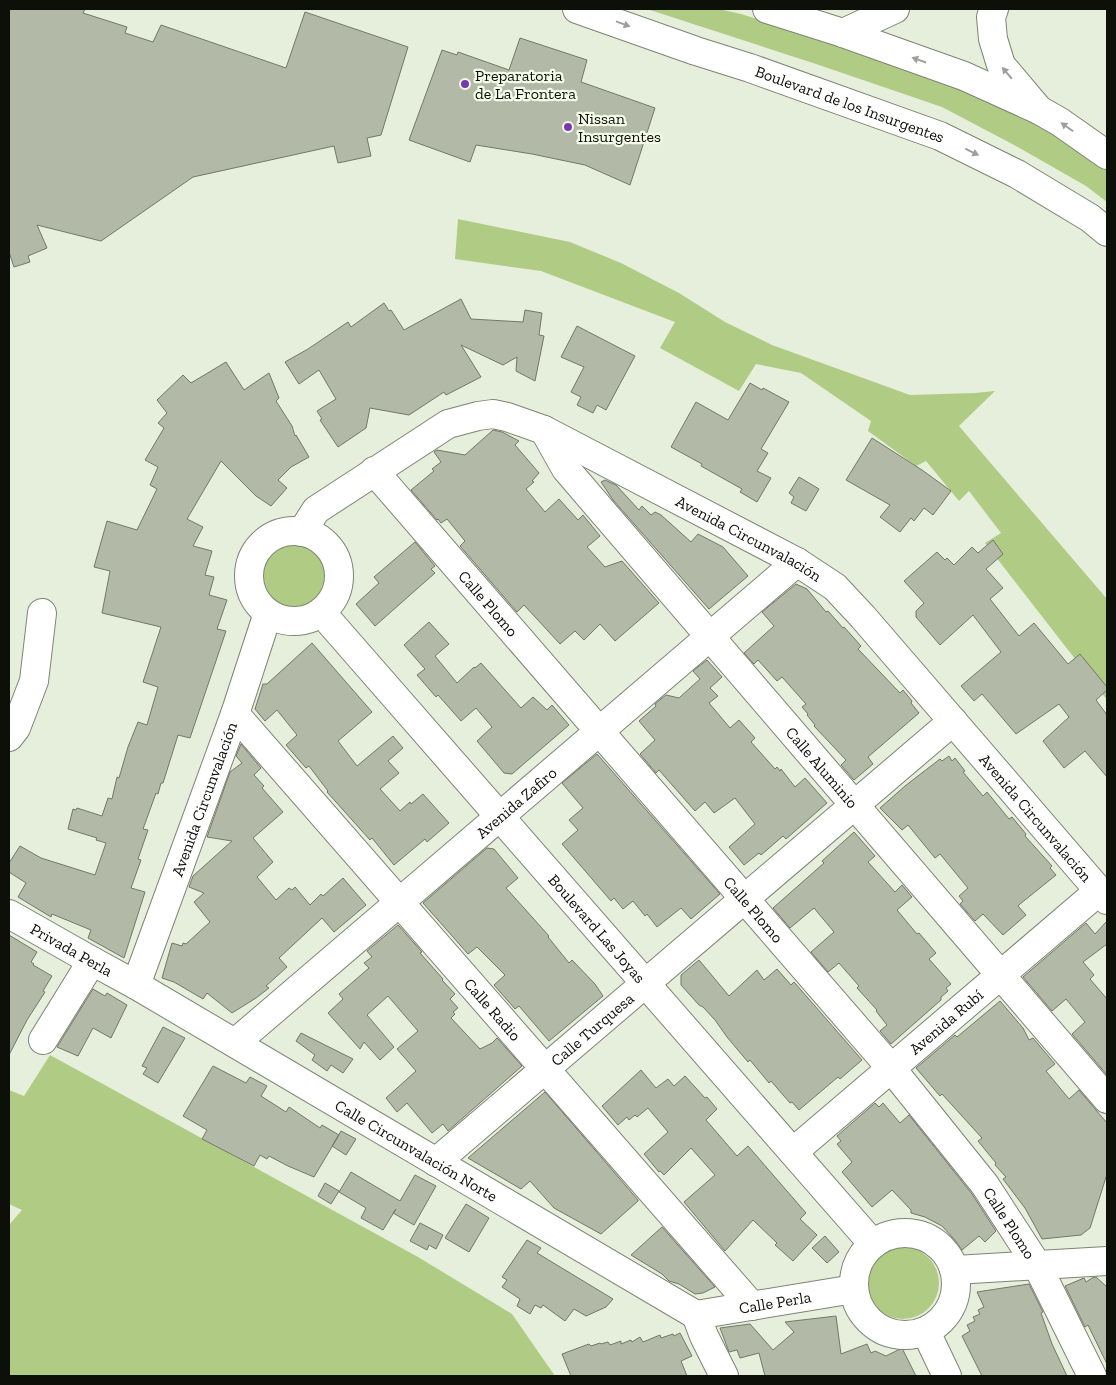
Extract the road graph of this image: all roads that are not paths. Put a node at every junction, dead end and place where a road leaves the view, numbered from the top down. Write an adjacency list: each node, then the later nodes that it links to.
1 (577, 9): 8 (street, Boulevard de los Insurgentes, one-way to 8)
2 (767, 9): 5 (street)
3 (895, 9): 5 (street)
4 (994, 9): 6 (street, one-way to 4)
5 (843, 33): 6 (street, one-way to 5)
6 (1038, 110): 7 (street, one-way to 6)
7 (1107, 155)
8 (1107, 232)
9 (544, 430): 10 (street, Avenida Circunvalación); 12 (street, Avenida Circunvalación); 16 (street, Calle Aluminio)
10 (374, 471): 11 (street, Avenida Circunvalación); 19 (street, Calle Plomo)
11 (302, 532): 13 (street); 15 (street)
12 (796, 562): 16 (street, Avenida Zafiro); 18 (street, Avenida Circunvalación)
13 (321, 612): 15 (street); 22 (street, Boulevard Las Joyas)
14 (42, 613): 20 (street)
15 (268, 613): 17 (street, Avenida Circunvalación)
16 (710, 636): 19 (street, Avenida Zafiro); 21 (street, Calle Aluminio)
17 (235, 714): 25 (street, Calle Radio); 30 (street, Avenida Circunvalación)
18 (953, 721): 21 (street, Calle Turquesa); 23 (street, Avenida Circunvalación)
19 (599, 731): 22 (street, Avenida Zafiro); 24 (street, Calle Plomo)
20 (9, 737)
21 (855, 805): 24 (street, Calle Turquesa); 28 (street, Calle Aluminio)
22 (500, 817): 25 (street, Avenida Zafiro); 29 (street, Boulevard Las Joyas)
23 (1103, 895): 28 (street, Avenida Rubí)
24 (744, 899): 29 (street, Calle Turquesa); 34 (street, Calle Plomo)
25 (400, 902): 32 (street, Avenida Zafiro); 33 (street, Calle Radio)
26 (9, 914): 27 (street, Privada Perla)
27 (92, 961): 30 (street, Privada Perla); 31 (street)
28 (1001, 975): 34 (street, Avenida Rubí); 35 (street, Calle Aluminio)
29 (645, 983): 33 (street, Calle Turquesa); 36 (street, Boulevard Las Joyas)
30 (136, 985): 32 (street, Calle Circunvalación Norte)
31 (43, 1040)
32 (235, 1043): 37 (street, Calle Circunvalación Norte)
33 (544, 1068): 37 (street, Calle Turquesa); 43 (street, Calle Radio)
34 (891, 1068): 36 (street, Avenida Rubí); 40 (street, Calle Plomo)
35 (1107, 1099)
36 (792, 1152): 38 (street, Boulevard Las Joyas)
37 (436, 1162): 44 (street, Calle Circunvalación Norte)
38 (873, 1244): 41 (street); 42 (street)
39 (1107, 1261): 40 (street)
40 (1038, 1265): 41 (street); 48 (street, Calle Plomo)
41 (955, 1270): 45 (street)
42 (854, 1289): 43 (street, Calle Perla); 45 (street)
43 (752, 1306): 44 (street, Calle Perla)
44 (696, 1315): 46 (street)
45 (926, 1332): 47 (street)
46 (724, 1376)
47 (948, 1376)
48 (1092, 1376)

